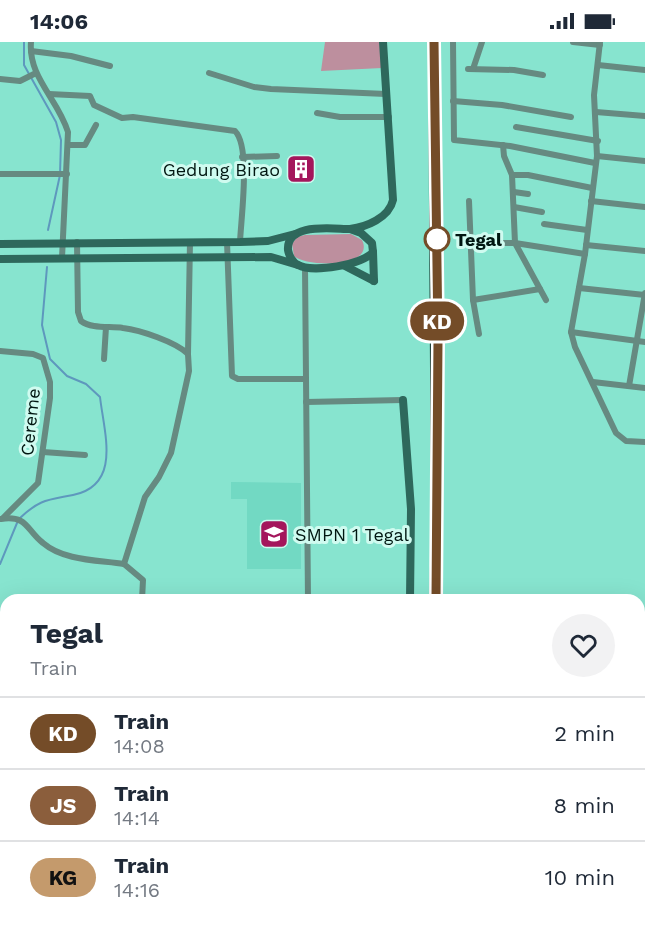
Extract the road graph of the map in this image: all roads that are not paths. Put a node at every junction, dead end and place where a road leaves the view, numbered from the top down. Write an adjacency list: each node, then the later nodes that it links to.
1 (31, 42): 7 (street)
2 (383, 42): 16 (street)
3 (453, 42): 17 (street)
4 (482, 42): 13 (street)
5 (573, 42): 6 (street)
6 (600, 44): 8 (street)
7 (31, 51): 9 (street); 11 (street)
8 (598, 65): 10 (street); 18 (street)
9 (110, 66)
10 (645, 70)
11 (35, 73): 14 (street); 15 (street)
12 (209, 73): 16 (street)
13 (543, 75)
14 (0, 79)
15 (49, 94): 26 (street); 30 (street)
16 (386, 94): 21 (street)
17 (453, 101): 22 (street); 27 (street)
18 (596, 112): 20 (street); 25 (street)
19 (316, 113): 21 (street)
20 (645, 116)
21 (389, 117): 44 (street)
22 (572, 117)
23 (96, 125): 26 (street)
24 (516, 128): 25 (street)
25 (598, 141): 29 (street)
26 (69, 145): 34 (street)
27 (503, 145): 32 (street); 35 (street)
28 (277, 156): 30 (street)
29 (597, 156): 31 (street); 32 (street)
30 (242, 157): 53 (street)
31 (645, 160)
32 (595, 164): 36 (street)
33 (0, 174): 34 (street)
34 (66, 174): 49 (street)
35 (512, 174): 36 (street); 37 (street)
36 (592, 188): 40 (street)
37 (514, 192): 38 (street); 41 (street)
38 (528, 194)
39 (469, 201): 54 (street)
40 (591, 201): 42 (street); 47 (street)
41 (514, 207): 43 (street); 55 (street)
42 (645, 207)
43 (542, 212)
44 (375, 221): 46 (street); 58 (street)
45 (544, 224): 47 (street)
46 (350, 229): 48 (street); 58 (street)
47 (587, 230): 57 (street)
48 (295, 234): 53 (street); 66 (street)
49 (63, 242): 50 (street); 56 (street); 63 (street)
50 (77, 242): 51 (street); 64 (street)
51 (190, 242): 52 (street); 61 (street)
52 (227, 242): 53 (street); 62 (street)
53 (240, 242)
54 (471, 243): 55 (street); 71 (street)
55 (515, 243): 60 (street); 69 (street)
56 (0, 244)
57 (586, 245): 59 (street); 60 (street)
58 (372, 247): 67 (street); 67 (street)
59 (645, 251)
60 (585, 254): 68 (street)
61 (190, 256): 62 (street); 64 (street); 79 (street)
62 (228, 256): 66 (street); 81 (street)
63 (62, 258): 64 (street); 65 (street)
64 (77, 258): 73 (street)
65 (0, 259)
66 (301, 266): 67 (street); 81 (street)
67 (344, 266)
68 (579, 288): 70 (street); 74 (street)
69 (540, 289): 71 (street); 72 (street)
70 (645, 294): 76 (street)
71 (472, 300): 75 (street)
72 (546, 300)
73 (106, 327): 79 (street); 80 (street)
74 (571, 332): 76 (street); 82 (street)
75 (479, 334)
76 (637, 341): 77 (street); 83 (street)
77 (645, 342)
78 (0, 351): 88 (street, Cereme)
79 (188, 354): 91 (street)
80 (104, 358)
81 (306, 379): 86 (street)
82 (593, 382): 83 (street); 87 (street)
83 (629, 386): 84 (street)
84 (645, 388)
85 (403, 400): 86 (street); 94 (street)
86 (306, 402): 93 (street)
87 (645, 442)
88 (44, 452): 89 (street); 90 (street, Cereme)
89 (85, 455)
90 (1, 519): 91 (street)
91 (124, 564): 92 (street)
92 (142, 594)
93 (308, 594)
94 (410, 594)

